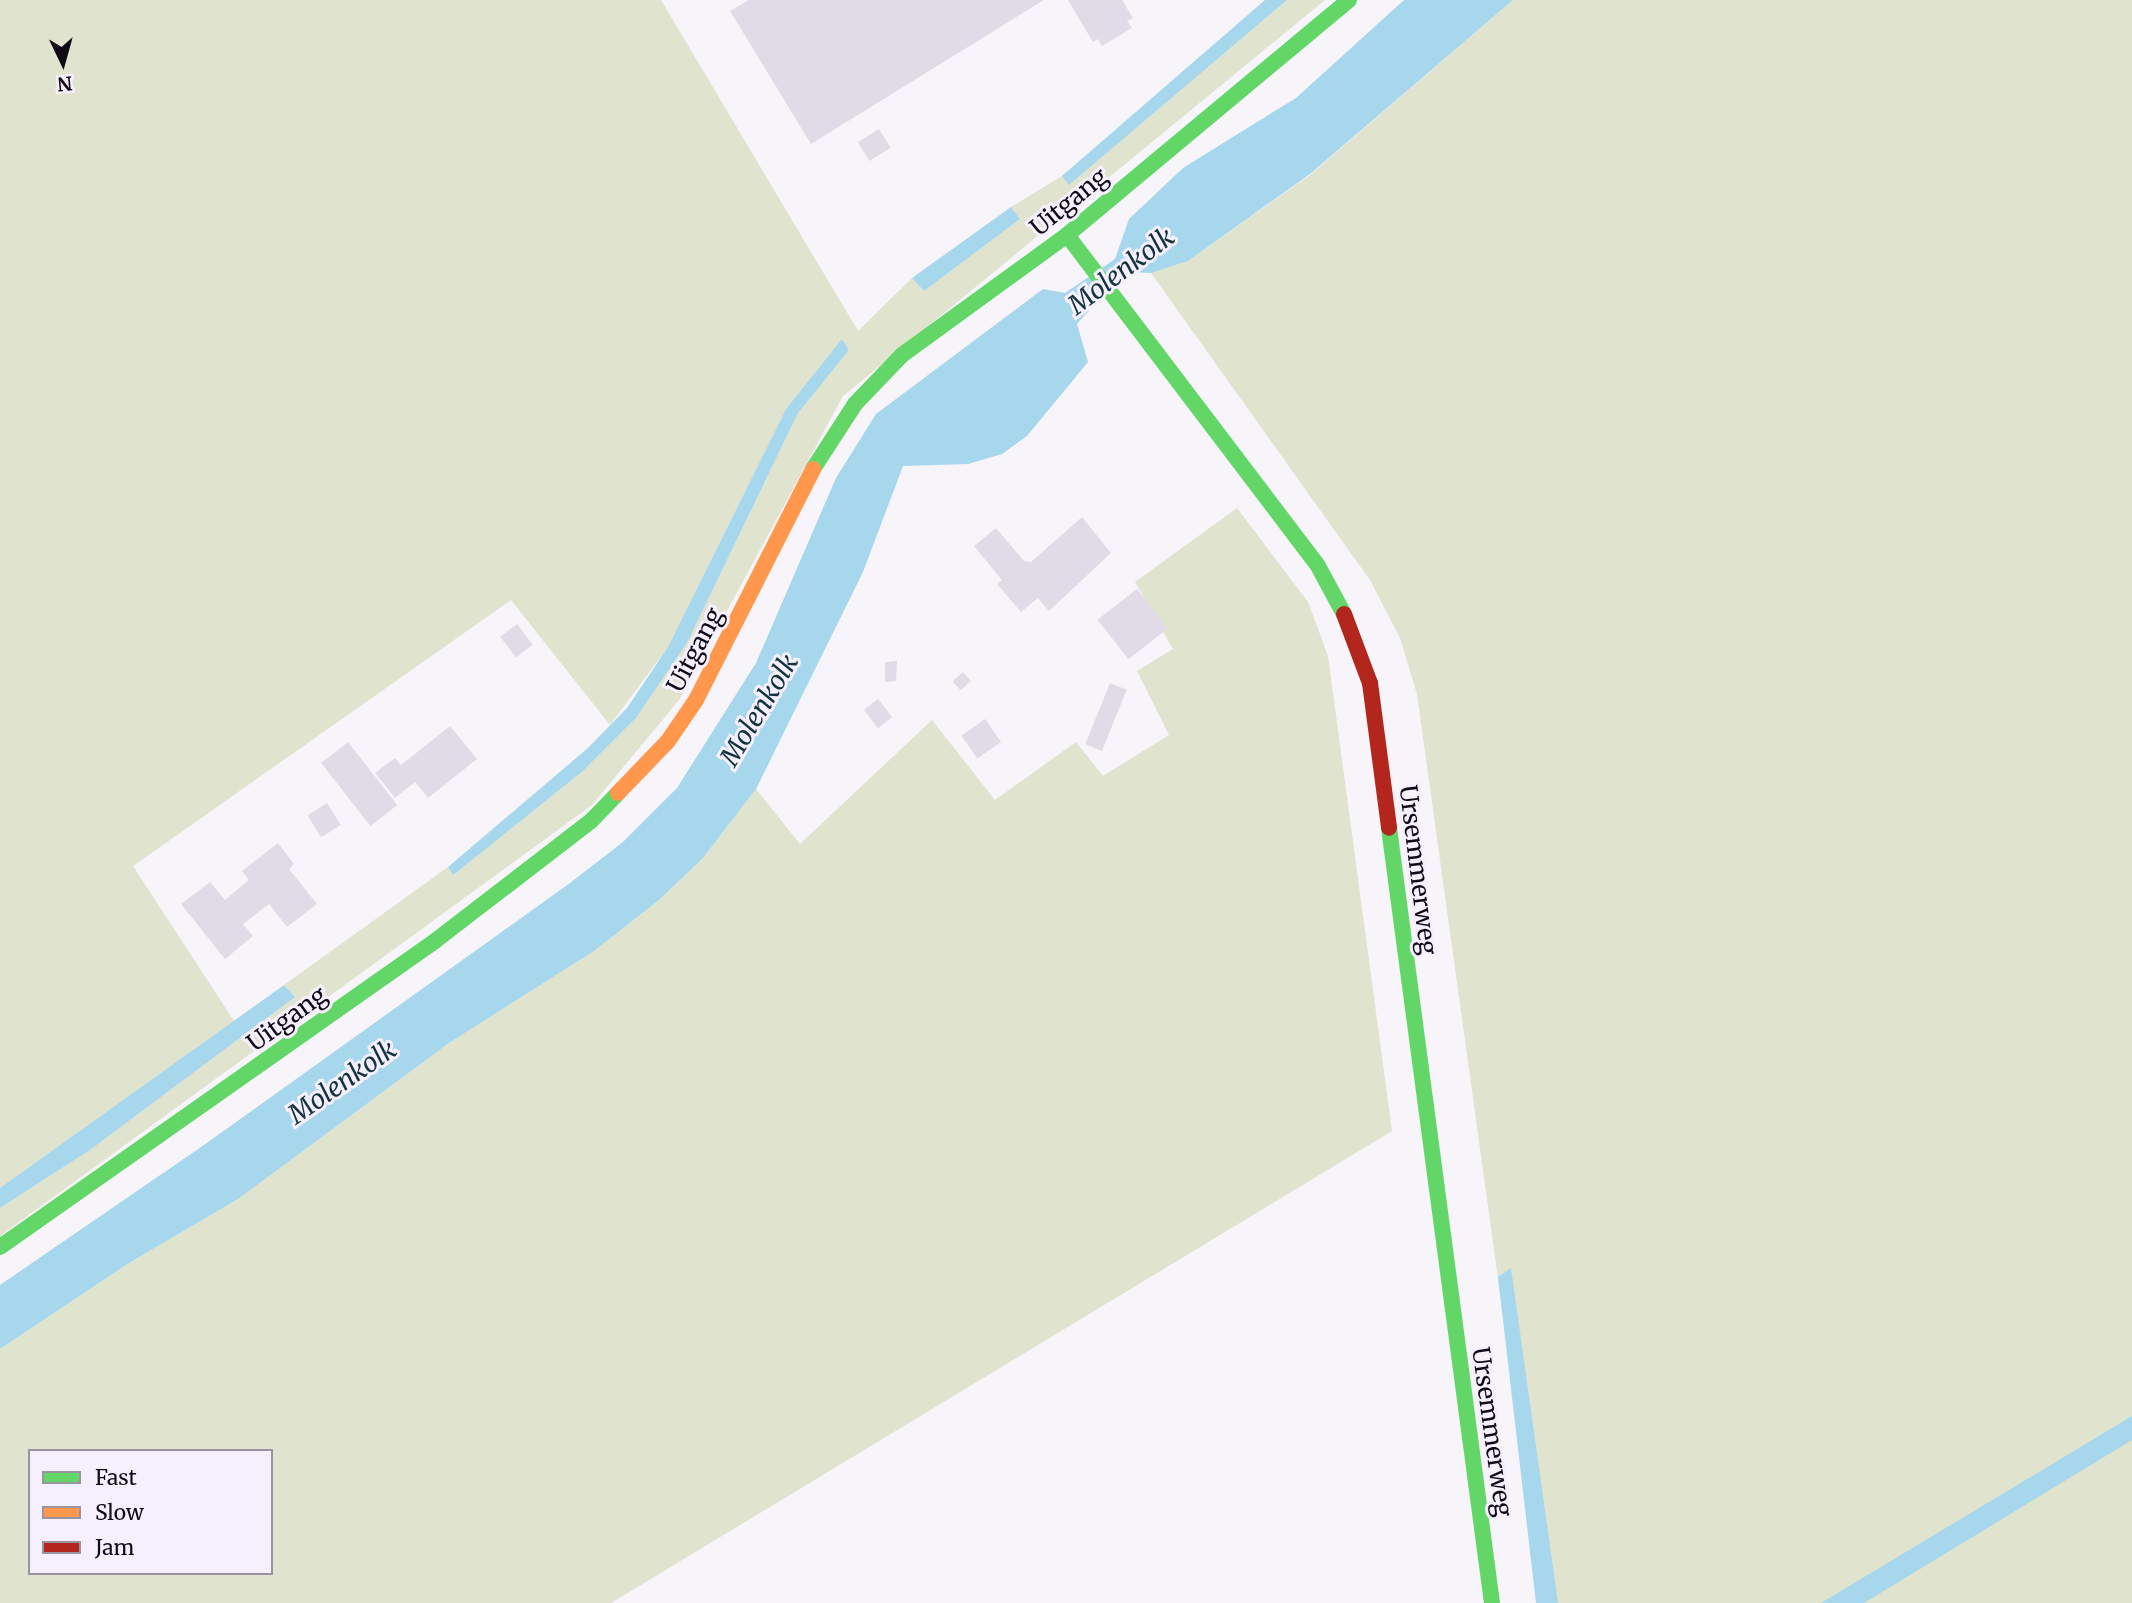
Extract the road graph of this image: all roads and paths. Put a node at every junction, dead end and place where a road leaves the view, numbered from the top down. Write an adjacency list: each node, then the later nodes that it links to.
1 (1349, 0): 2 (street, Uitgang)
2 (1067, 235): 3 (street, Uitgang); 4 (street, Ursemmerweg)
3 (0, 1247)
4 (1492, 1603)

